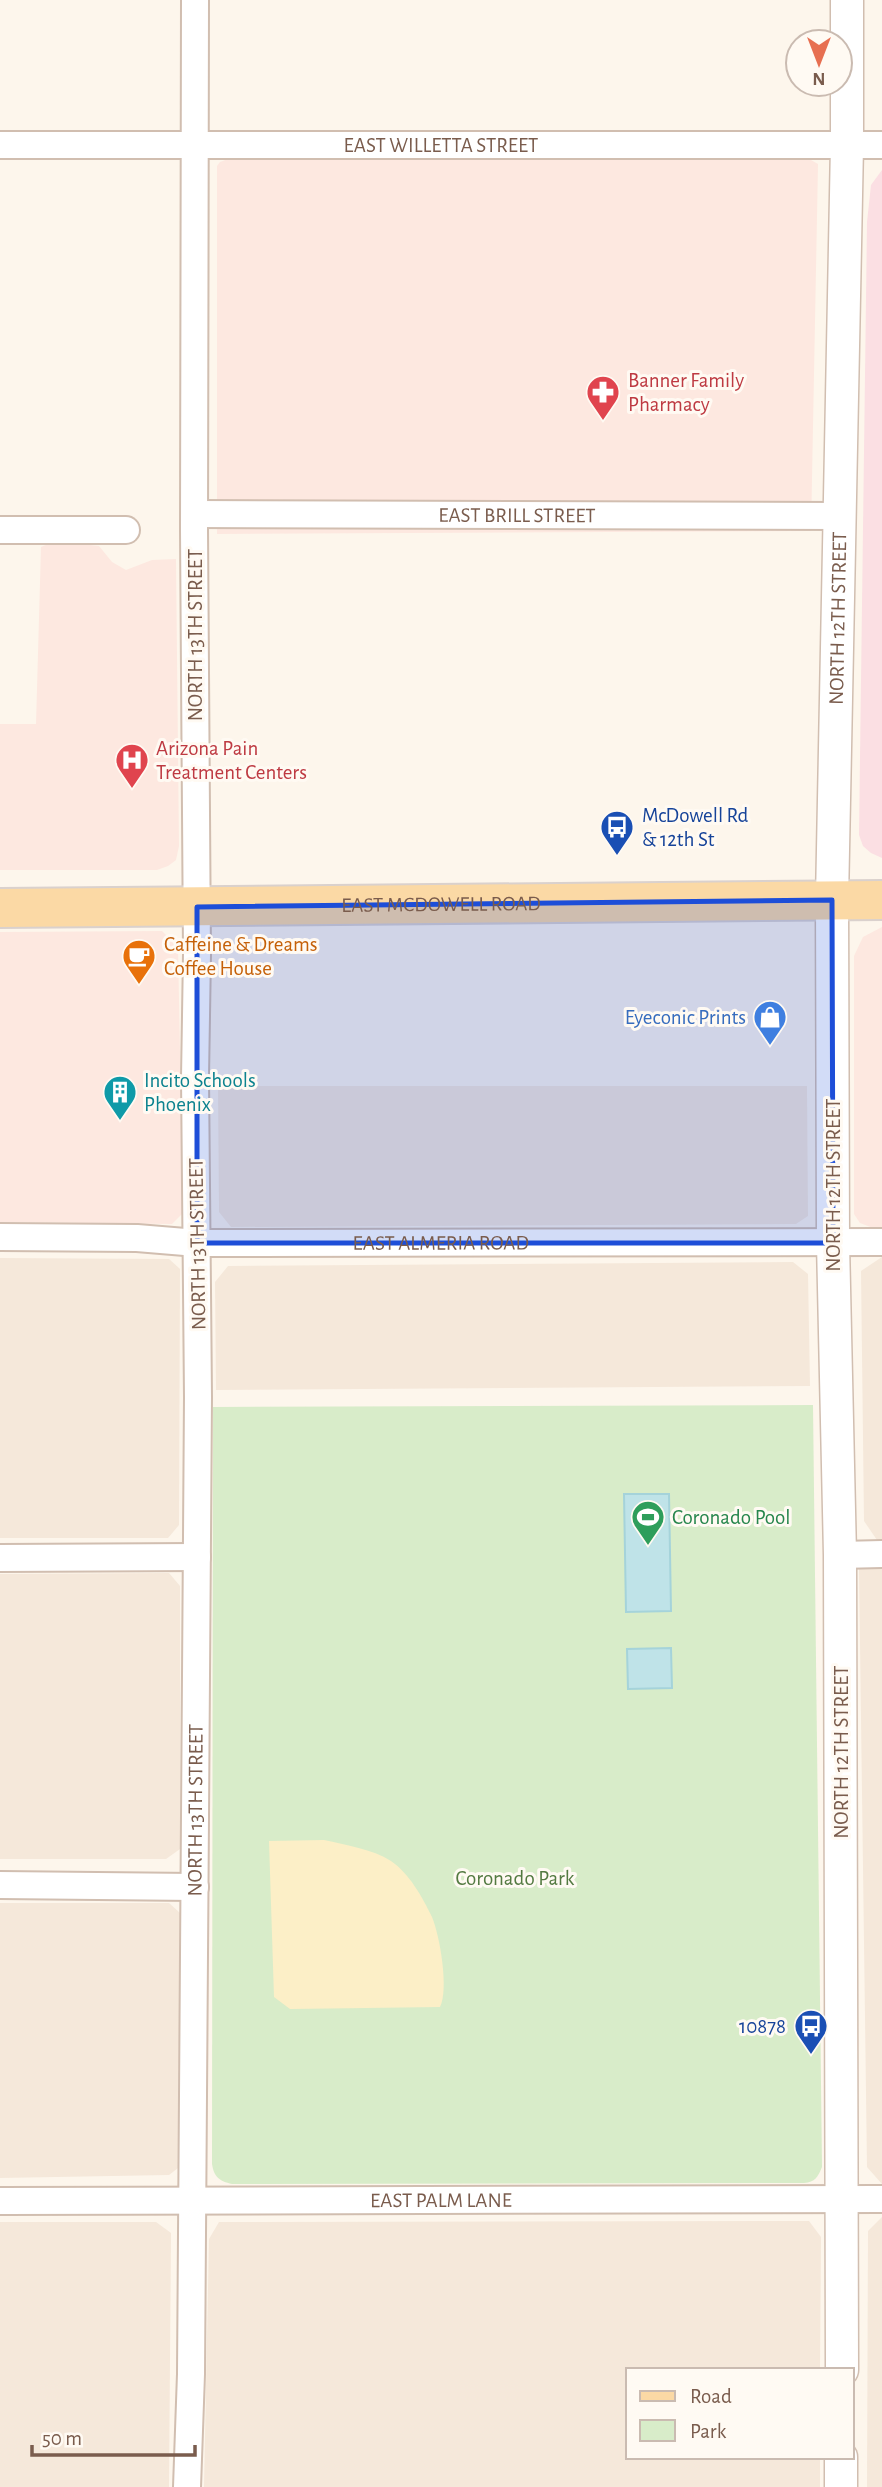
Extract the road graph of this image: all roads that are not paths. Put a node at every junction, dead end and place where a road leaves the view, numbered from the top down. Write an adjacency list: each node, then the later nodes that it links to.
1 (195, 0): 4 (street, NORTH 13TH STREET)
2 (847, 0): 5 (street, NORTH 12TH STREET)
3 (0, 145): 4 (street, EAST WILLETTA STREET)
4 (195, 145): 5 (street, EAST WILLETTA STREET); 7 (street, NORTH 13TH STREET)
5 (847, 145): 6 (street, EAST WILLETTA STREET); 8 (street, NORTH 12TH STREET)
6 (882, 145)
7 (195, 514): 8 (street, EAST BRILL STREET); 13 (street, NORTH 13TH STREET)
8 (839, 516): 11 (street, NORTH 12TH STREET)
9 (0, 530): 10 (street)
10 (126, 530)
11 (832, 900): 12 (main road, EAST MCDOWELL ROAD); 13 (main road, EAST MCDOWELL ROAD); 18 (street, NORTH 12TH STREET)
12 (882, 900)
13 (197, 907): 14 (main road, EAST MCDOWELL ROAD); 17 (street, NORTH 13TH STREET)
14 (0, 908)
15 (0, 1237): 17 (street, EAST ALMERIA ROAD)
16 (882, 1242): 18 (street, EAST ALMERIA ROAD)
17 (197, 1243): 18 (street, EAST ALMERIA ROAD); 21 (street, NORTH 13TH STREET)
18 (833, 1243): 20 (street, NORTH 12TH STREET)
19 (882, 1554): 20 (street)
20 (840, 1555): 25 (street, NORTH 12TH STREET)
21 (197, 1557): 22 (street); 24 (street, NORTH 13TH STREET)
22 (0, 1558)
23 (0, 1885): 24 (street)
24 (195, 1887): 27 (street, NORTH 13TH STREET)
25 (842, 2199): 26 (street, EAST PALM LANE); 27 (street, EAST PALM LANE); 29 (street, NORTH 12TH STREET)
26 (882, 2199)
27 (191, 2200): 28 (street, EAST PALM LANE); 31 (street, NORTH 13TH STREET)
28 (0, 2201)
29 (842, 2368)
30 (841, 2459): 32 (street)
31 (187, 2487)
32 (841, 2487)

